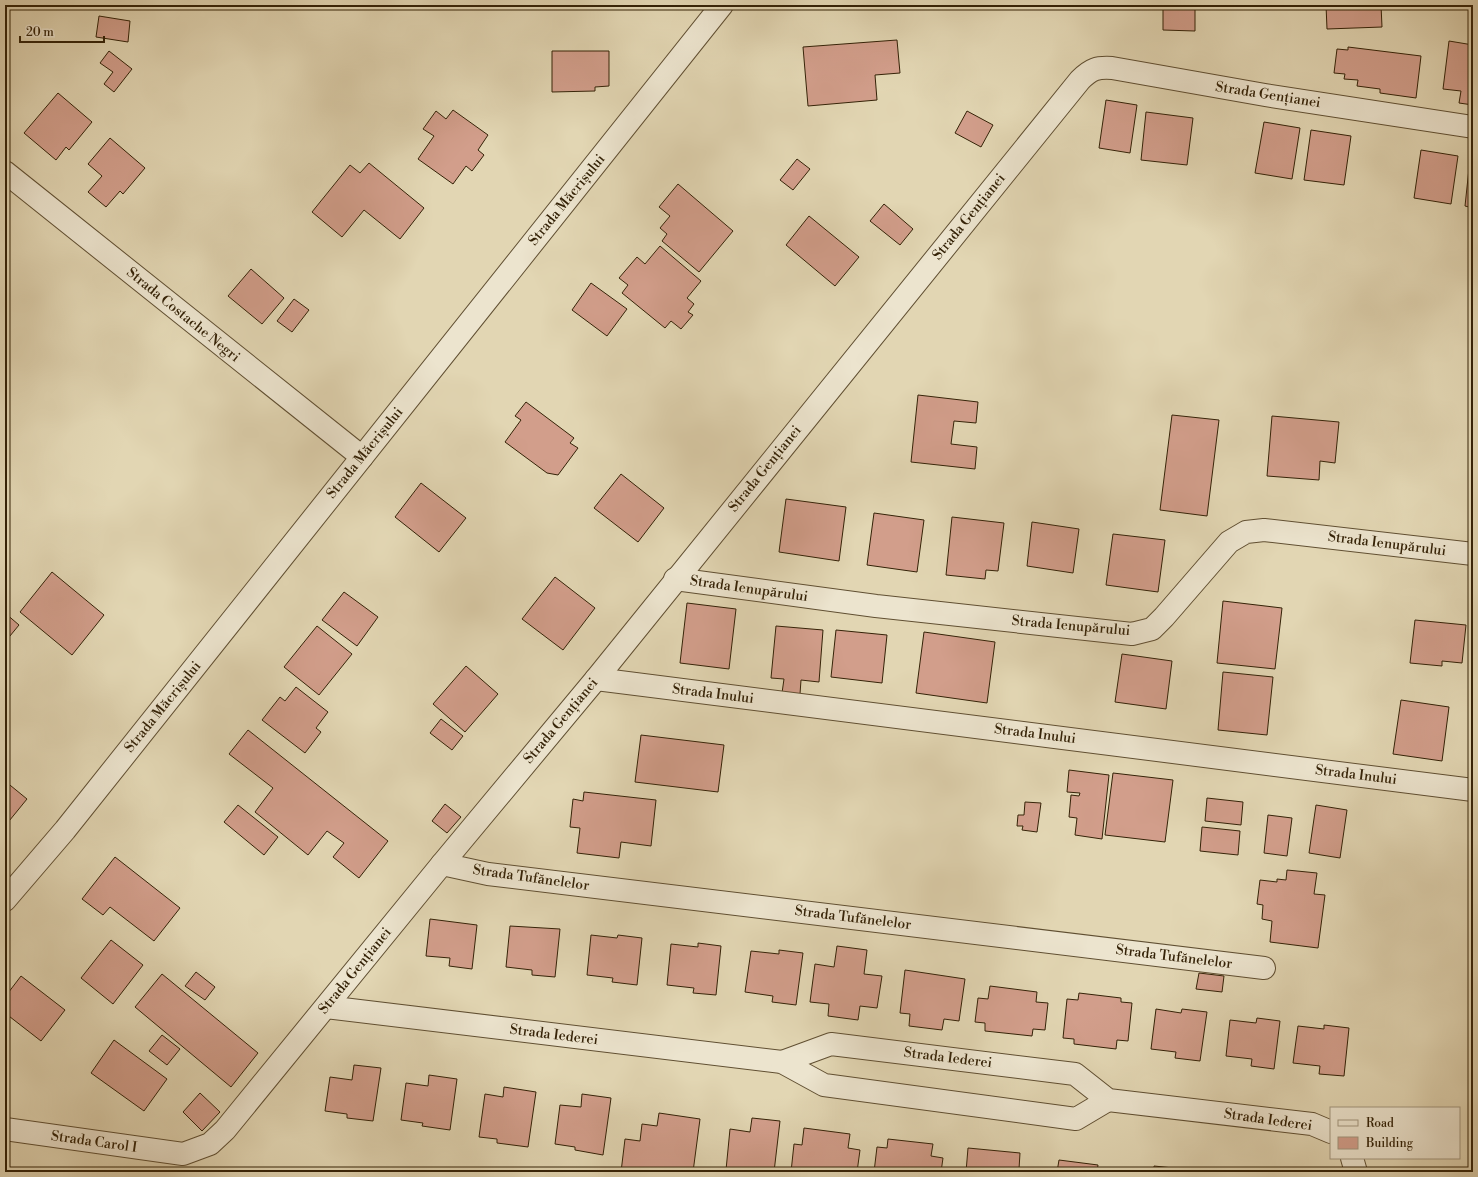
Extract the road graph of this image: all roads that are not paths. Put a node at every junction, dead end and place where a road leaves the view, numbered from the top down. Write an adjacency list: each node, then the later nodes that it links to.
1 (722, 5): 4 (street, Strada Măcrișului)
2 (1473, 127): 6 (street, Strada Gențianei)
3 (5, 172): 4 (street, Strada Costache Negri)
4 (362, 457): 10 (street, Strada Măcrișului)
5 (1473, 554): 6 (street, Strada Ienupărului)
6 (675, 579): 7 (street, Strada Gențianei)
7 (596, 679): 8 (street, Strada Inului); 9 (street, Strada Gențianei)
8 (1473, 790)
9 (442, 864): 11 (street, Strada Tufănelelor); 12 (street, Strada Gențianei)
10 (5, 900)
11 (1264, 968)
12 (326, 1007): 13 (street, Strada Iederei); 18 (street, Strada Gențianei)
13 (782, 1062): 14 (street, Strada Iederei); 14 (street, Strada Iederei)
14 (1108, 1100): 16 (street, Strada Iederei)
15 (5, 1129): 18 (street, Strada Carol I)
16 (1330, 1132)
17 (1352, 1159): 19 (street)
18 (182, 1163)
19 (1356, 1172)

